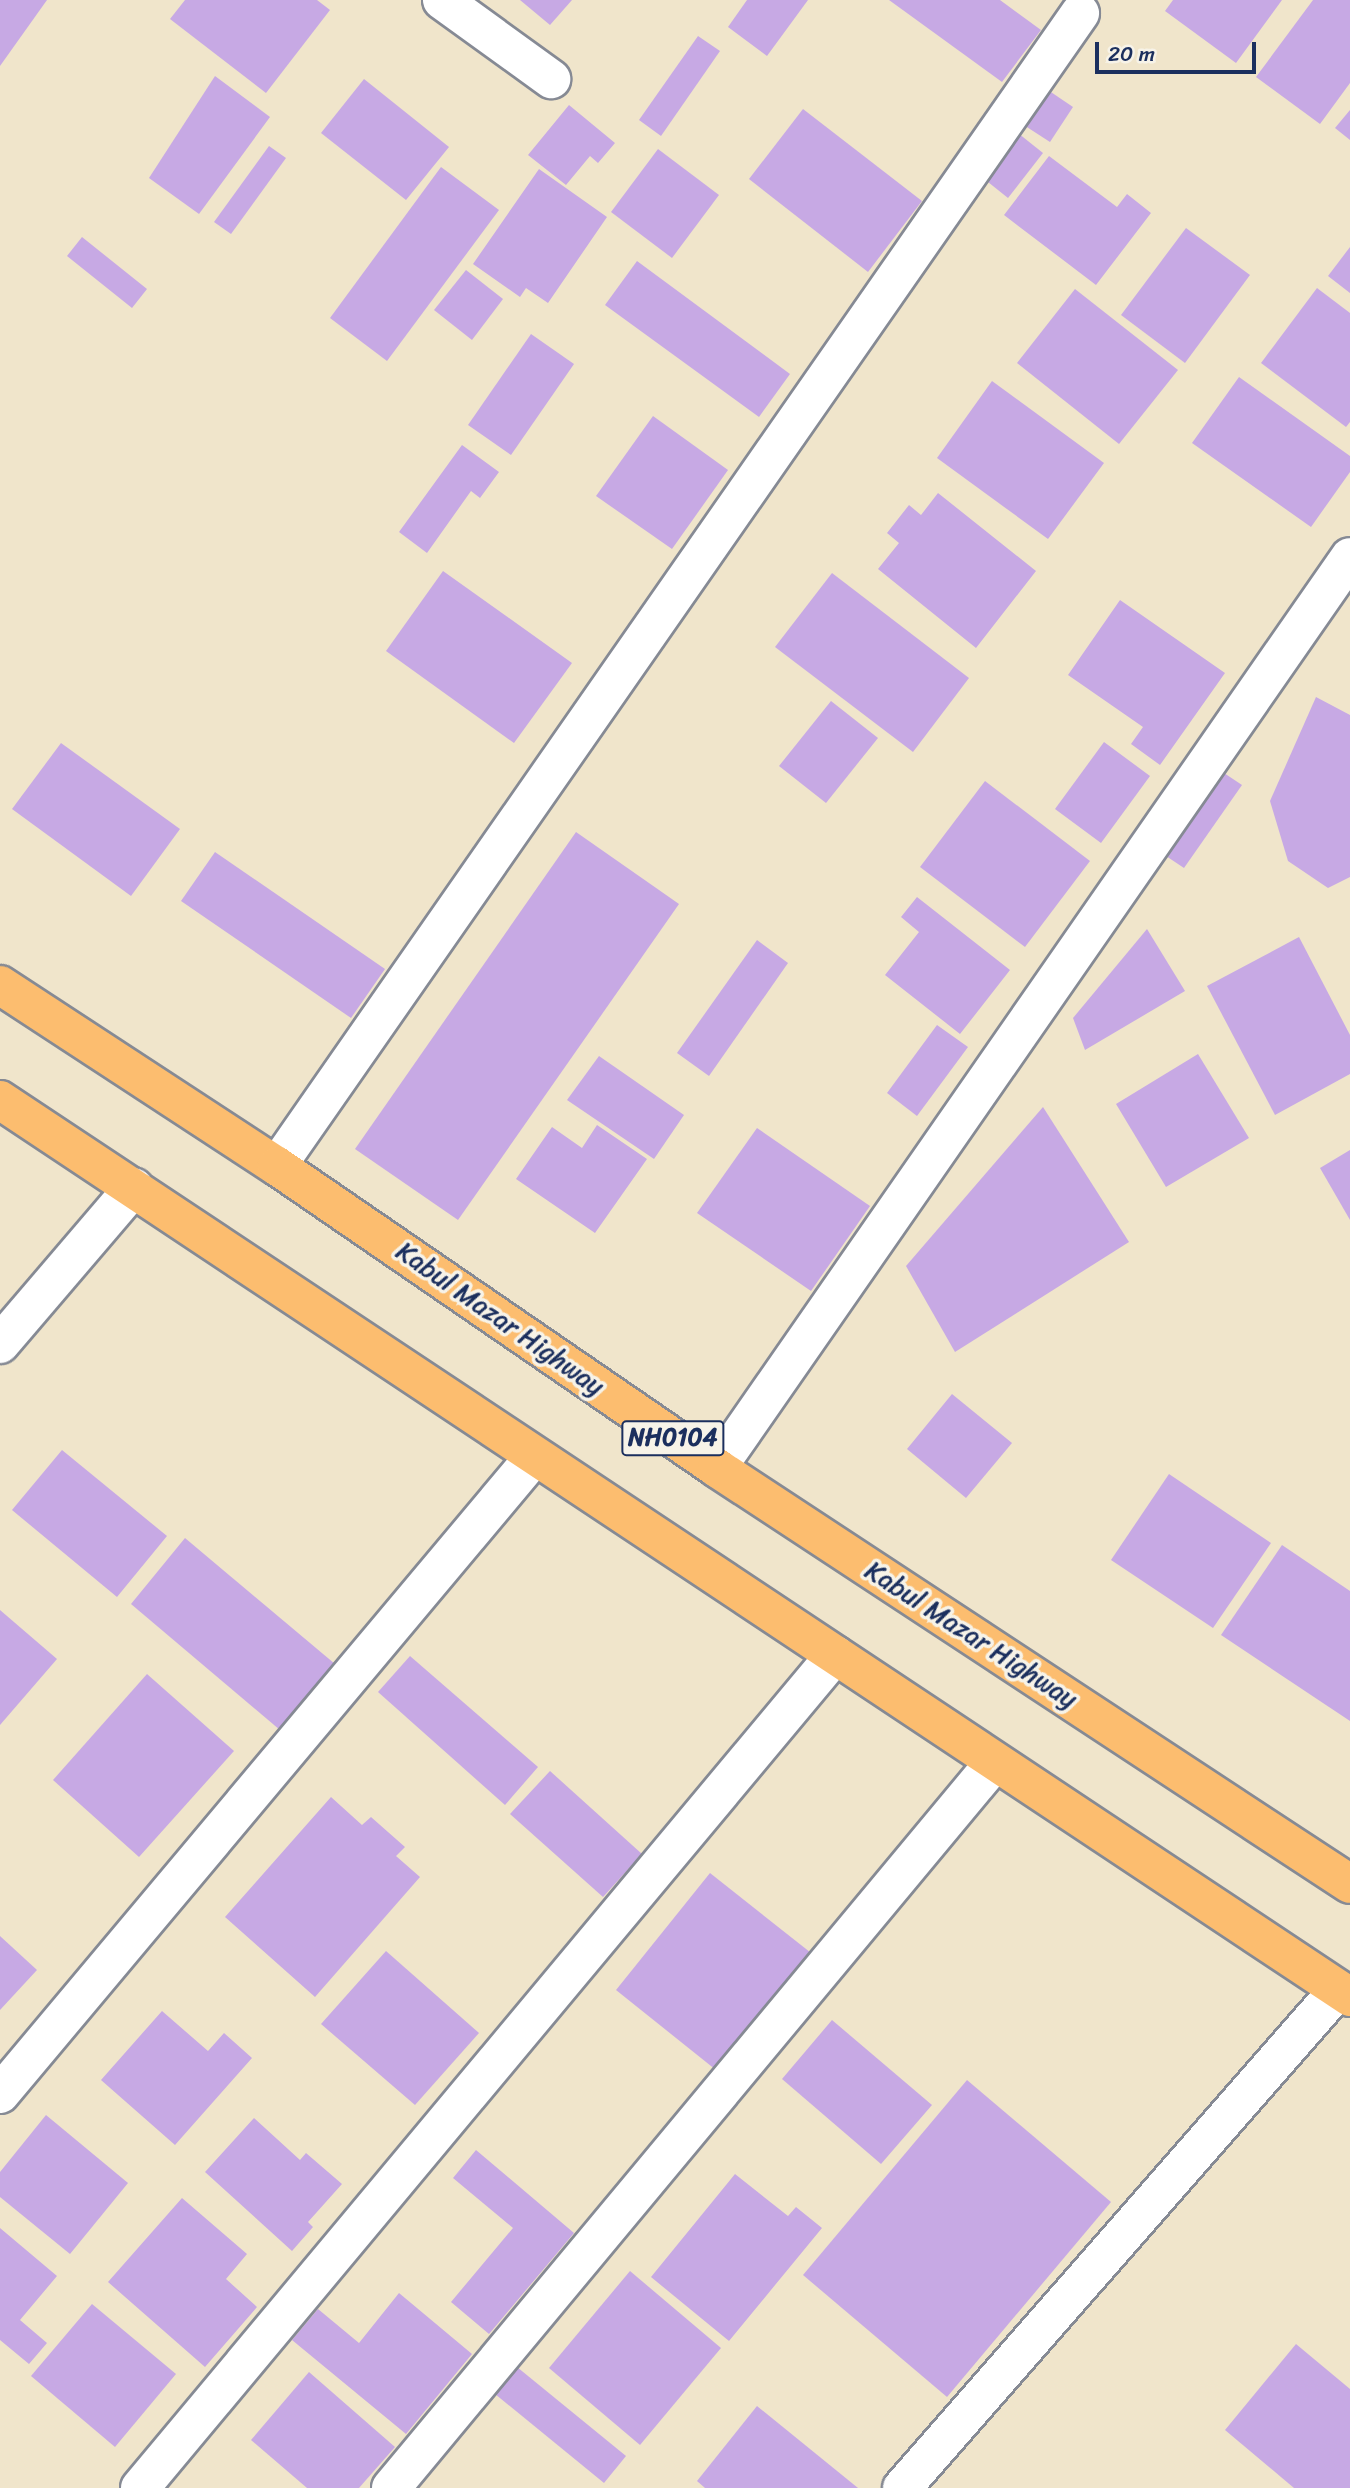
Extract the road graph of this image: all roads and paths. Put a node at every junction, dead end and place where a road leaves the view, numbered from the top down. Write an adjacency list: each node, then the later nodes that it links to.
1 (442, 0): 3 (street)
2 (1080, 13): 7 (street)
3 (551, 79)
4 (1350, 557): 11 (street)
5 (0, 985): 7 (highway, Kabul Mazar Highway / NH0104)
6 (0, 1100): 8 (highway)
7 (277, 1166): 11 (highway, Kabul Mazar Highway / NH0104)
8 (134, 1187): 9 (street); 10 (highway)
9 (0, 1344)
10 (534, 1457): 12 (highway); 16 (street)
11 (717, 1468): 14 (highway, Kabul Mazar Highway / NH0104)
12 (835, 1655): 13 (highway); 17 (street)
13 (994, 1763): 15 (highway); 18 (street)
14 (1350, 1884)
15 (1344, 1993): 19 (street)
16 (0, 2094)
17 (140, 2488)
18 (391, 2488)
19 (902, 2488)

